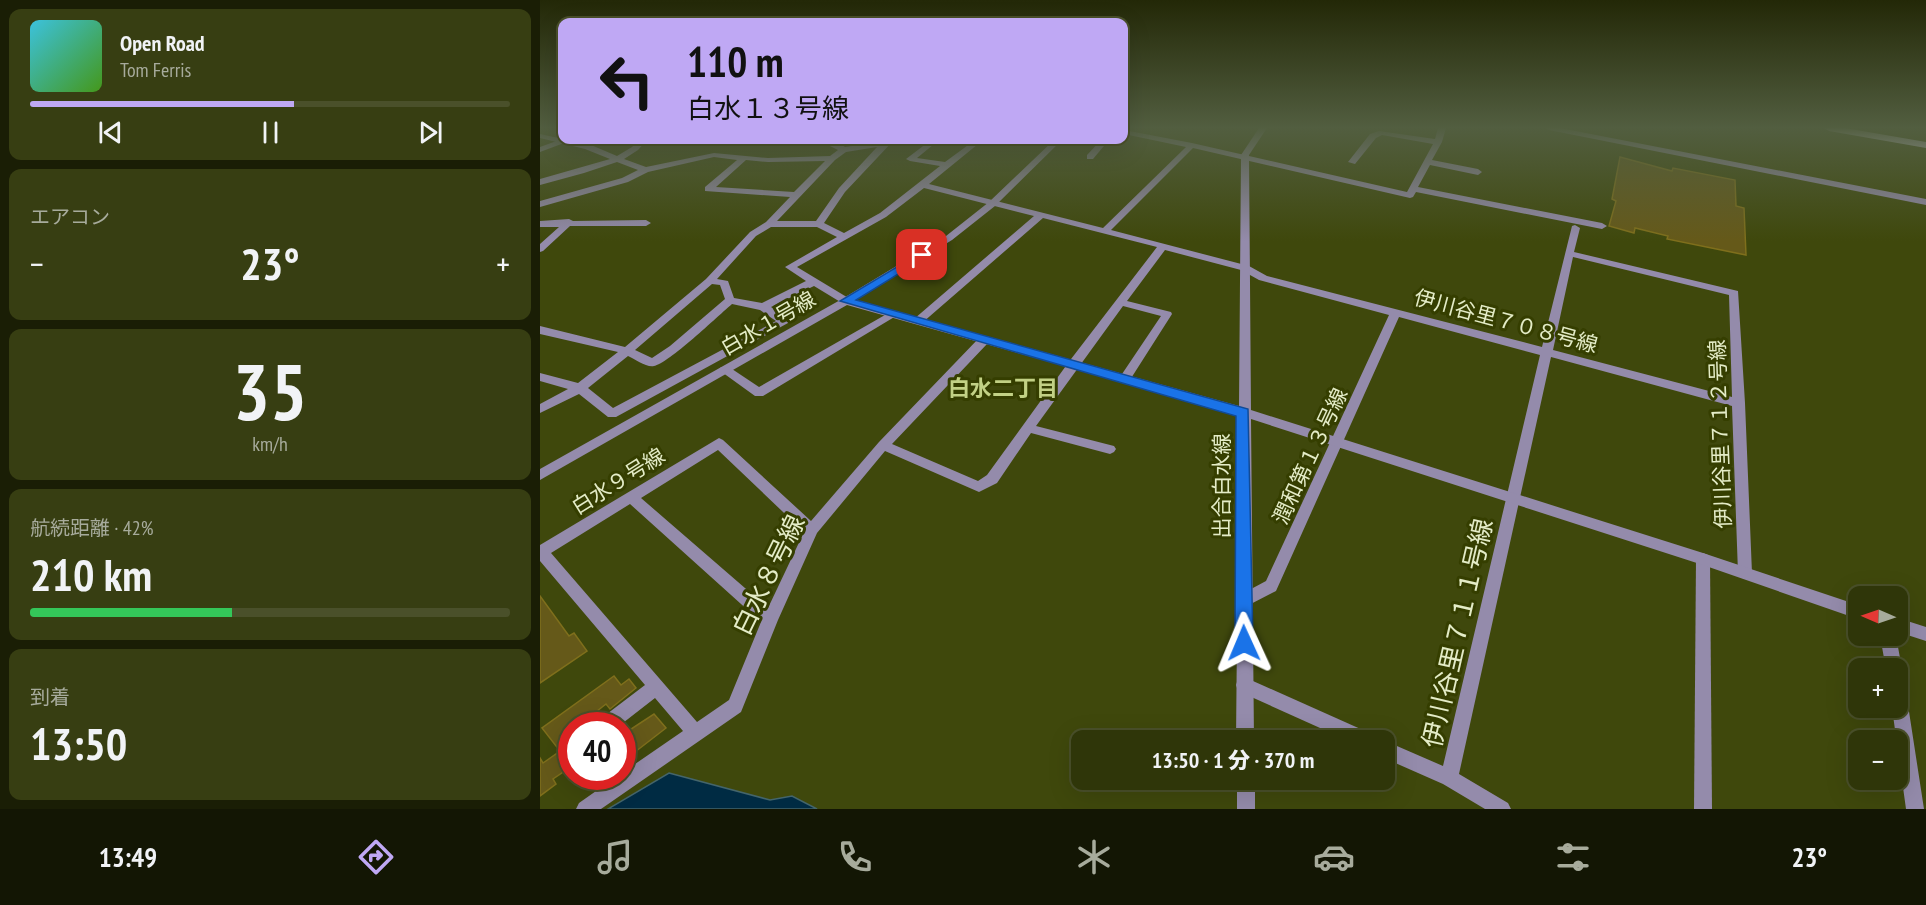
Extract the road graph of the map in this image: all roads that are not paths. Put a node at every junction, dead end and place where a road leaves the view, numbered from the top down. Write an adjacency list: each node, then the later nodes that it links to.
1 (595, 166): 17 (street)
2 (635, 166): 15 (street)
3 (665, 166): 15 (street)
4 (735, 166): 20 (street)
5 (825, 166): 20 (street)
6 (864, 166): 29 (street)
7 (947, 166): 18 (street)
8 (1031, 166): 23 (street, 白水１号線)
9 (1171, 166): 32 (street)
10 (1245, 166): 37 (street, 出合白水線)
11 (1281, 166): 19 (street)
12 (1426, 166): 19 (street)
13 (1447, 166): 16 (street)
14 (1741, 166): 21 (street)
15 (645, 170): 22 (street)
16 (1478, 172)
17 (540, 182)
18 (924, 185): 23 (street, 伊川谷里７０８号線); 33 (street)
19 (1412, 192): 30 (street)
20 (797, 195): 28 (street)
21 (1926, 202)
22 (540, 204)
23 (992, 204): 24 (street, 伊川谷里７０８号線); 41 (street, 白水１号線)
24 (1041, 215): 32 (street, 伊川谷里７０８号線); 46 (street)
25 (569, 222): 26 (street); 27 (street); 35 (street)
26 (646, 223)
27 (540, 224)
28 (769, 224): 29 (street); 38 (street)
29 (819, 224): 33 (street)
30 (1602, 226)
31 (1575, 228): 36 (street, 伊川谷里７１１号線)
32 (1104, 232): 34 (street, 伊川谷里７０８号線)
33 (844, 237): 39 (street)
34 (1163, 246): 37 (street, 伊川谷里７０８号線); 42 (street)
35 (540, 249)
36 (1571, 254): 50 (street, 伊川谷里７１１号線); 56 (street, 伊川谷里７１２号線)
37 (1245, 268): 44 (street, 伊川谷里７０８号線); 58 (street, 出合白水線)
38 (710, 281): 40 (street); 49 (street)
39 (813, 282): 41 (street); 43 (street)
40 (730, 300): 43 (street); 49 (street)
41 (846, 301): 45 (street); 52 (street, 白水１号線)
42 (1120, 302): 51 (street); 54 (street)
43 (763, 307): 55 (street)
44 (1396, 312): 50 (street, 伊川谷里７０８号線); 60 (street, 潤和第１３号線)
45 (892, 314): 46 (street); 52 (street)
46 (918, 321): 48 (street)
47 (540, 330): 49 (street)
48 (983, 341): 51 (street); 61 (street, 白水８号線)
49 (627, 351): 55 (street)
50 (1548, 352): 56 (street, 伊川谷里７０８号線); 65 (street, 伊川谷里７１１号線)
51 (1072, 366): 54 (street); 59 (street)
52 (725, 370): 63 (street, 白水１号線)
53 (540, 377): 55 (street)
54 (1124, 380): 58 (street)
55 (580, 388): 57 (street)
56 (1739, 403): 68 (street, 伊川谷里７１２号線)
57 (540, 409)
58 (1243, 412): 60 (street); 69 (street, 出合白水線)
59 (1028, 428): 61 (street); 62 (street)
60 (1338, 444): 65 (street); 69 (street, 潤和第１３号線)
61 (883, 445): 66 (street, 白水８号線)
62 (1110, 449)
63 (540, 475)
64 (632, 497): 66 (street, 白水９号線); 71 (street); 75 (street, 白水９号線)
65 (1512, 499): 67 (street); 82 (street, 伊川谷里７１１号線)
66 (811, 530): 71 (street, 白水８号線)
67 (1703, 559): 68 (street); 87 (street)
68 (1745, 573): 70 (street)
69 (1243, 601): 74 (street, 出合白水線)
70 (1848, 609)
71 (770, 620): 80 (street, 白水８号線)
72 (1908, 628): 73 (street)
73 (1926, 634)
74 (1244, 685): 78 (street, 出合白水線); 79 (street)
75 (656, 687): 76 (street); 80 (street, 白水９号線)
76 (623, 712)
77 (1902, 718): 88 (street)
78 (1245, 730)
79 (1344, 730)
80 (696, 733): 84 (street, 白水８号線)
81 (1395, 754): 82 (street)
82 (1449, 778): 86 (street)
83 (1246, 790): 85 (street)
84 (585, 809)
85 (1246, 809)
86 (1502, 809)
87 (1703, 809)
88 (1915, 809)

